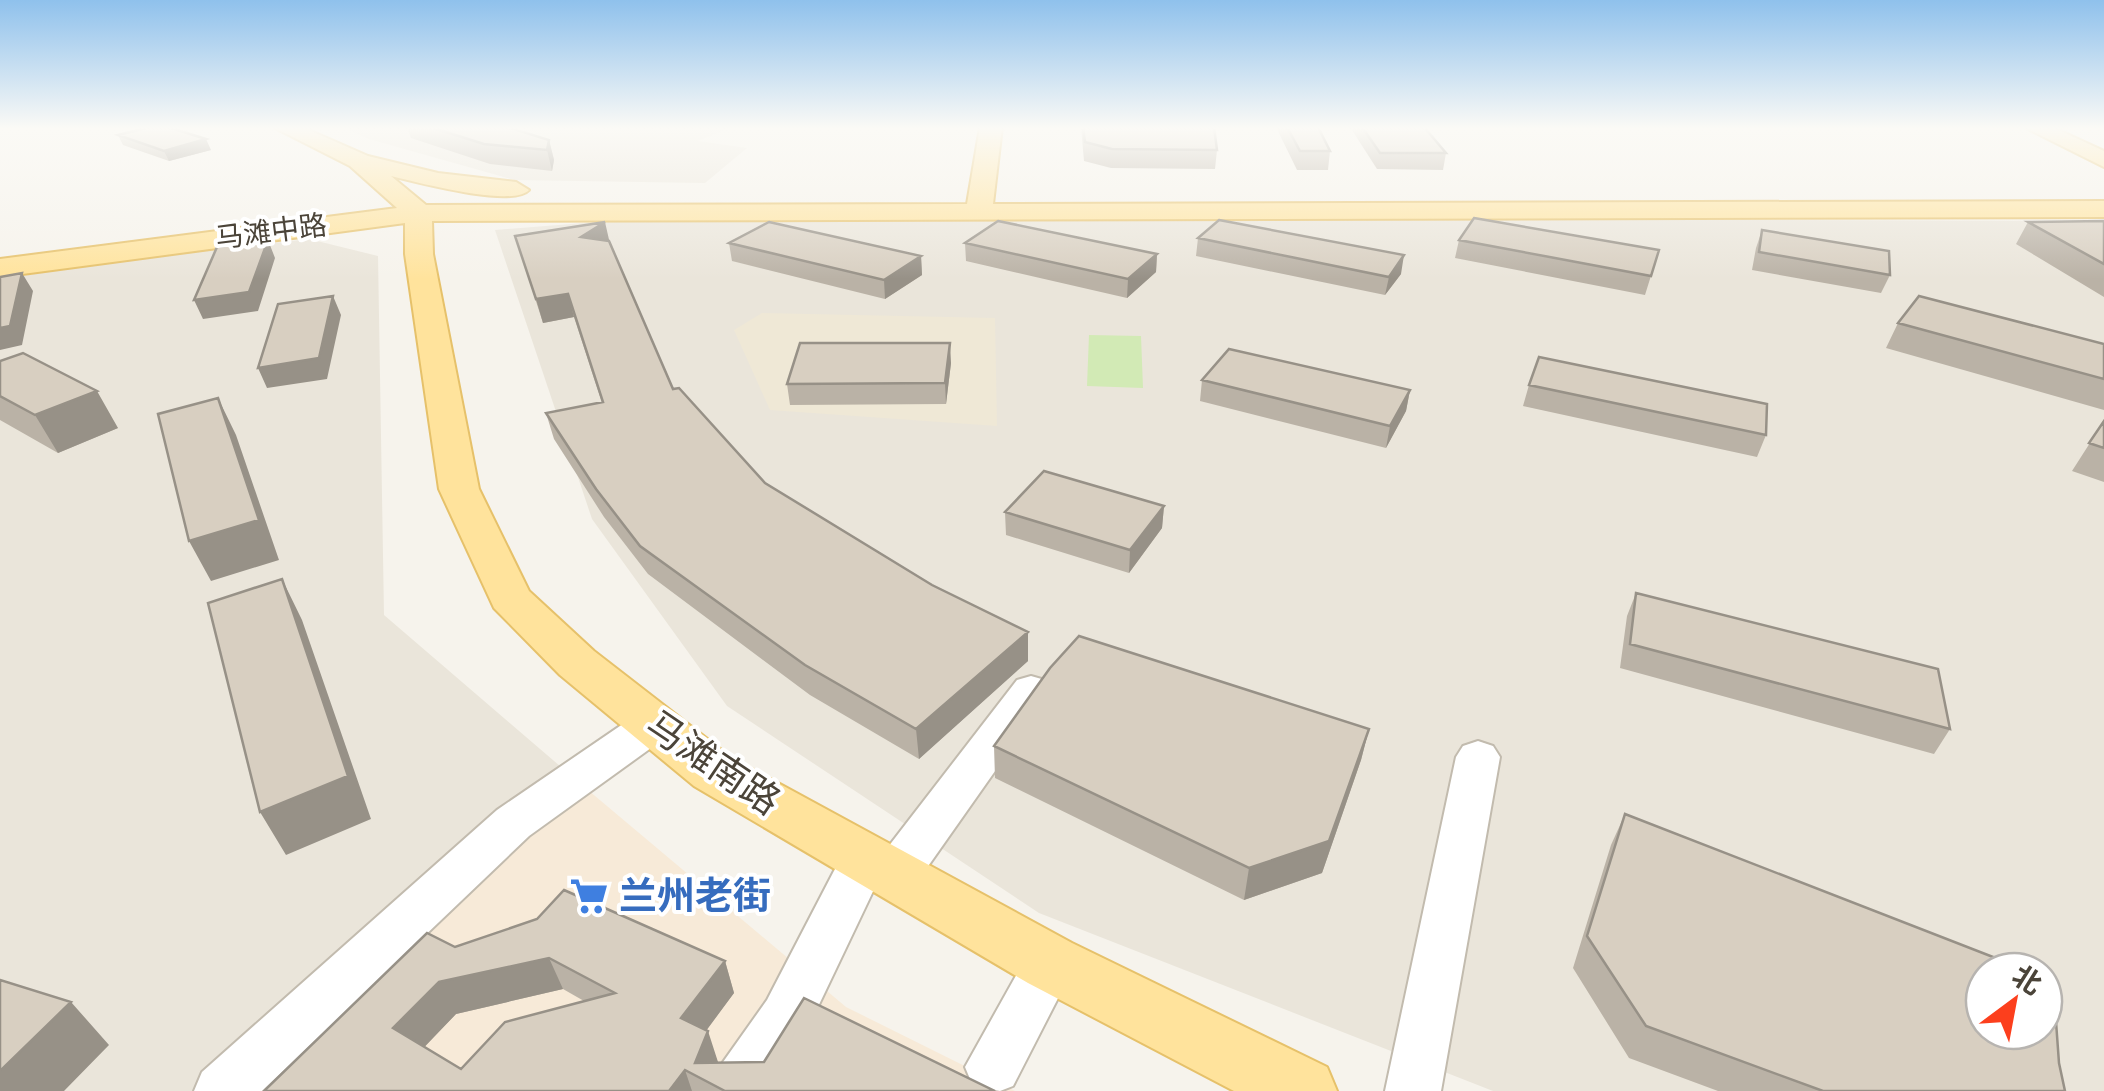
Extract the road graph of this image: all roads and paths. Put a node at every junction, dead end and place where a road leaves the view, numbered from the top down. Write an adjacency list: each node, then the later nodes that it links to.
1 (346, 178): 9 (main road)
2 (358, 178): 9 (main road)
3 (983, 178): 6 (main road)
4 (2104, 195): 6 (main road, 马滩中路)
5 (641, 197): 6 (main road, 马滩中路); 9 (main road, 马滩中路); 9 (main road)
6 (979, 202): 7 (main road, 马滩中路); 8 (main road, 马滩中路)
7 (2104, 208)
8 (549, 211): 9 (main road); 9 (main road, 马滩中路)
9 (413, 217): 10 (main road); 10 (main road, 马滩中路); 10 (main road); 14 (main road, 马滩南路)
10 (308, 220): 11 (main road, 马滩中路); 12 (main road, 马滩中路)
11 (0, 251)
12 (0, 268)
13 (1031, 690): 16 (street)
14 (654, 724): 16 (main road, 马滩南路); 19 (street)
15 (1478, 757): 22 (street)
16 (880, 866): 17 (main road, 马滩南路); 20 (street)
17 (1050, 963): 18 (street); 21 (main road, 马滩南路)
18 (994, 1068)
19 (222, 1091)
20 (736, 1091)
21 (1303, 1091)
22 (1412, 1091)

